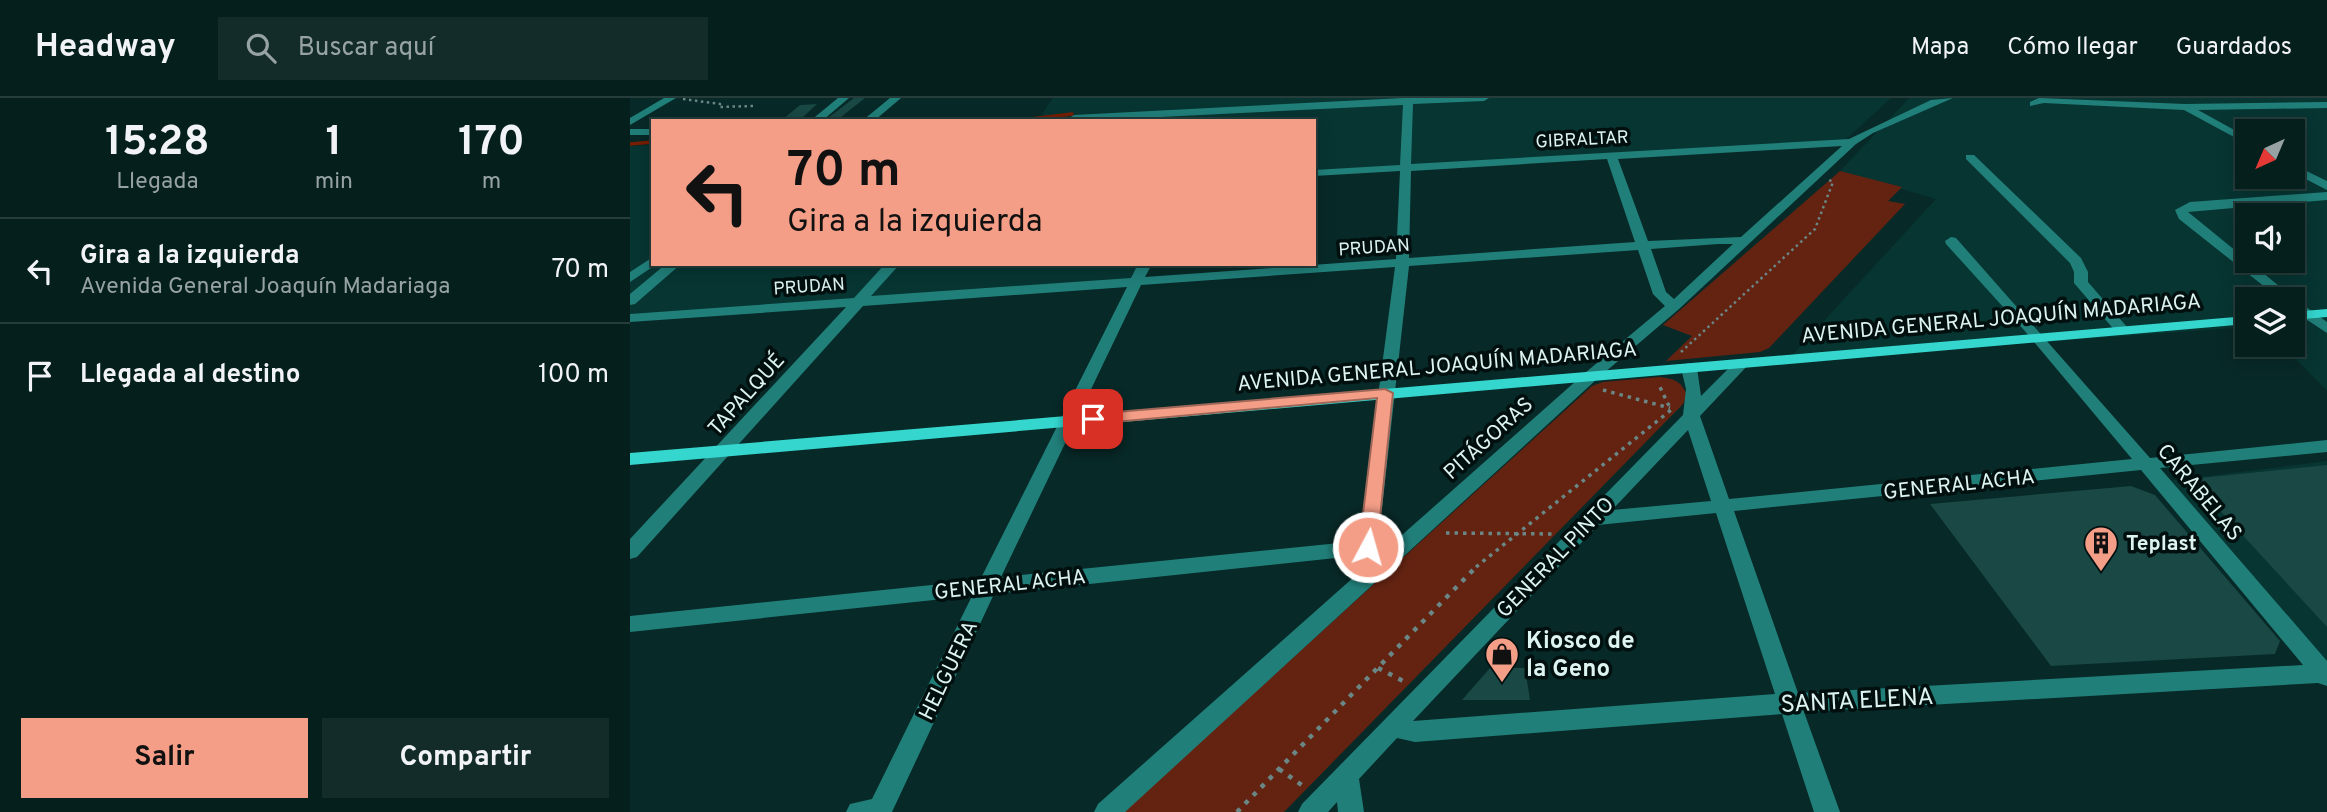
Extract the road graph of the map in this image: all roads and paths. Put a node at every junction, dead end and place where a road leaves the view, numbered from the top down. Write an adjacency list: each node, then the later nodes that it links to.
1 (671, 98): 9 (path); 16 (street)
2 (845, 98): 14 (street)
3 (896, 98): 15 (street)
4 (1484, 98): 7 (street)
5 (1948, 98): 20 (street, PITÁGORAS)
6 (2170, 98): 11 (street)
7 (1408, 100): 12 (street); 23 (street)
8 (2034, 104): 11 (street)
9 (754, 106)
10 (2327, 106): 11 (street)
11 (2185, 107): 19 (street)
12 (1212, 116): 13 (street)
13 (1074, 118)
14 (818, 119)
15 (870, 119)
16 (630, 122)
17 (630, 132): 18 (street)
18 (651, 132)
19 (2235, 134)
20 (1852, 142): 21 (street, GIBRALTAR); 25 (street, PITÁGORAS)
21 (1611, 155): 23 (street, GIBRALTAR); 31 (street)
22 (1970, 157): 49 (street)
23 (1407, 167): 24 (street, GIBRALTAR); 33 (street)
24 (1316, 173)
25 (1819, 174): 29 (street, PITÁGORAS); 51 (path)
26 (2305, 174): 27 (street)
27 (2327, 186)
28 (2327, 195): 39 (street)
29 (1744, 241): 31 (street, PRUDAN); 42 (street, PITÁGORAS)
30 (1951, 241): 50 (street, CARABELAS)
31 (1641, 246): 33 (street, PRUDAN); 42 (street)
32 (651, 262): 37 (street)
33 (1402, 265): 38 (street, PRUDAN); 55 (street)
34 (672, 266): 40 (street)
35 (891, 266): 41 (street, TAPALQUÉ)
36 (1143, 266): 38 (street, HELGUERA)
37 (630, 278)
38 (1136, 282): 41 (street, PRUDAN); 58 (street, HELGUERA)
39 (2273, 287)
40 (630, 301)
41 (860, 302): 45 (street, PRUDAN); 60 (street, TAPALQUÉ)
42 (1674, 306): 53 (street, PITÁGORAS)
43 (2327, 313): 44 (main road)
44 (2305, 315)
45 (630, 318)
46 (2305, 318): 48 (street)
47 (2235, 321): 49 (main road, AVENIDA GENERAL JOAQUÍN MADARIAGA)
48 (2327, 329)
49 (2122, 331): 50 (main road, AVENIDA GENERAL JOAQUÍN MADARIAGA)
50 (2038, 338): 52 (main road, AVENIDA GENERAL JOAQUÍN MADARIAGA); 62 (street, CARABELAS)
51 (1683, 362): 52 (main road, AVENIDA GENERAL JOAQUÍN MADARIAGA); 53 (main road, AVENIDA GENERAL JOAQUÍN MADARIAGA); 57 (street)
52 (1741, 363): 57 (street, GENERAL PINTO)
53 (1596, 382): 55 (main road, AVENIDA GENERAL JOAQUÍN MADARIAGA); 56 (path); 65 (street, PITÁGORAS)
54 (1659, 385): 56 (path)
55 (1385, 393): 58 (main road, AVENIDA GENERAL JOAQUÍN MADARIAGA); 67 (street)
56 (1670, 408): 66 (path)
57 (1691, 414): 63 (street); 64 (street, GENERAL PINTO)
58 (1066, 421): 60 (main road, AVENIDA GENERAL JOAQUÍN MADARIAGA); 70 (street, HELGUERA)
59 (2327, 446): 62 (street, GENERAL ACHA)
60 (724, 451): 61 (main road, AVENIDA GENERAL JOAQUÍN MADARIAGA); 68 (street, TAPALQUÉ)
61 (630, 459)
62 (2146, 465): 63 (street, GENERAL ACHA); 73 (street, CARABELAS)
63 (1725, 508): 64 (street, GENERAL ACHA); 75 (street)
64 (1584, 527): 66 (path); 74 (street, GENERAL PINTO)
65 (1416, 533): 66 (path); 69 (street, PITÁGORAS)
66 (1521, 533): 72 (path)
67 (1368, 547): 69 (street); 70 (street, GENERAL ACHA)
68 (630, 552)
69 (1385, 561): 82 (street, PITÁGORAS)
70 (988, 587): 71 (street, GENERAL ACHA); 81 (street, HELGUERA)
71 (630, 624)
72 (1378, 668): 74 (path); 77 (path)
73 (2325, 675): 75 (street, SANTA ELENA)
74 (1426, 692): 76 (street, GENERAL PINTO)
75 (1791, 703): 76 (street, SANTA ELENA); 85 (street)
76 (1392, 727): 78 (street, GENERAL PINTO)
77 (1279, 769): 79 (path); 83 (path)
78 (1346, 775): 79 (street, GENERAL PINTO); 84 (street)
79 (1317, 806)
80 (859, 812): 81 (street)
81 (879, 812)
82 (1107, 812)
83 (1237, 812)
84 (1351, 812)
85 (1827, 812)

